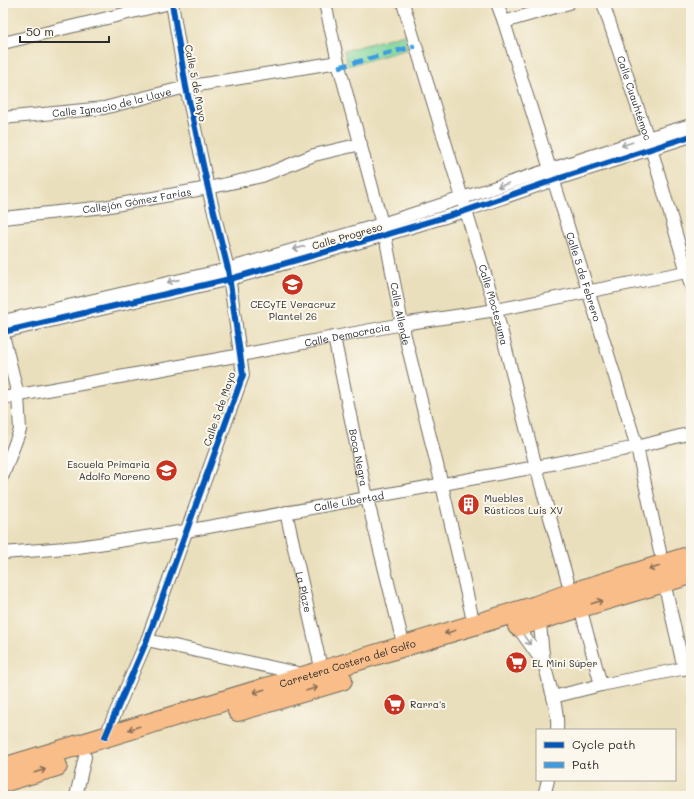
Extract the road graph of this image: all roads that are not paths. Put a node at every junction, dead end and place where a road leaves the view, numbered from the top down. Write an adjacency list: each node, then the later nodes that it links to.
1 (171, 3): 8 (street); 10 (street, Calle 5 de Mayo)
2 (325, 3): 9 (street, Calle Allende)
3 (403, 3): 18 (street, Calle Moctezuma)
4 (497, 3): 7 (street, Calle 5 de Febrero)
5 (569, 3): 7 (street)
6 (603, 3): 14 (street, Calle Cuauhtémoc)
7 (504, 22): 16 (street, Calle 5 de Febrero)
8 (3, 43)
9 (338, 62): 10 (street, Calle Ignacio de la Llave); 15 (street, Calle Allende)
10 (186, 87): 11 (street, Calle Ignacio de la Llave); 17 (street, Calle 5 de Mayo)
11 (3, 118)
12 (691, 125): 14 (street, Calle Progreso)
13 (691, 136): 14 (street, Calle Progreso)
14 (649, 143): 16 (street, Calle Progreso); 22 (street, Calle Cuauhtémoc)
15 (361, 144): 17 (street, Callejón Gómez Farías); 21 (street, Calle Allende)
16 (552, 175): 18 (street, Calle Progreso, one-way to 18); 19 (street, Calle Progreso); 25 (street, Calle 5 de Febrero)
17 (208, 188): 20 (street, Callejón Gómez Farías); 23 (street, Calle 5 de Mayo)
18 (462, 198): 19 (street, Calle Moctezuma); 21 (street, Calle Progreso)
19 (465, 211): 21 (street, Calle Progreso); 26 (street, Calle Moctezuma)
20 (3, 218)
21 (384, 230): 23 (street, Calle Progreso); 28 (street, Calle Allende)
22 (689, 272): 24 (street, Calle Cuauhtémoc); 25 (street, Calle Democracia)
23 (229, 274): 27 (street, Calle Progreso, one-way to 27); 29 (street, Calle Progreso); 31 (street, Calle 5 de Mayo)
24 (691, 286)
25 (588, 292): 26 (street, Calle Democracia); 35 (street, Calle 5 de Febrero)
26 (496, 310): 28 (street, Calle Democracia); 36 (street, Calle Moctezuma)
27 (3, 321)
28 (402, 324): 30 (street, Calle Democracia); 38 (street, Calle Allende)
29 (3, 333): 32 (street)
30 (334, 337): 31 (street, Calle Democracia); 39 (street, Boca Negra)
31 (241, 355): 32 (street, Calle Democracia); 41 (street, Calle 5 de Mayo)
32 (18, 395): 33 (street, Calle Democracia); 37 (street)
33 (3, 398)
34 (691, 433): 35 (street, Calle Libertad)
35 (637, 447): 36 (street, Calle Libertad); 42 (street, Calle 5 de Febrero)
36 (536, 467): 38 (street, Calle Libertad); 48 (street, Calle Moctezuma)
37 (3, 475)
38 (442, 485): 39 (street, Calle Libertad); 51 (street, Calle Allende)
39 (367, 498): 40 (street, Calle Libertad); 53 (street, Boca Negra)
40 (286, 512): 41 (street, Calle Libertad); 56 (street, La Plaze)
41 (186, 531): 43 (street, Calle Libertad); 52 (street, Calle 5 de Mayo)
42 (660, 552)
43 (3, 553)
44 (691, 556): 47 (main road, Carretera Costera del Golfo, one-way to 47)
45 (691, 574): 46 (main road, Carretera Costera del Golfo)
46 (664, 582): 47 (main road, Carretera Costera del Golfo); 55 (street)
47 (618, 587): 48 (main road, Carretera Costera del Golfo)
48 (577, 607): 49 (main road, Carretera Costera del Golfo); 57 (street, Calle Moctezuma)
49 (538, 613): 50 (main road, Carretera Costera del Golfo); 54 (street)
50 (515, 619): 51 (main road, Carretera Costera del Golfo); 54 (street, one-way to 54); 61 (main road, Carretera Costera del Golfo, one-way to 50)
51 (474, 625): 53 (main road, Carretera Costera del Golfo, one-way to 53)
52 (147, 640): 56 (street); 60 (street, Calle 5 de Mayo)
53 (404, 647): 56 (main road, Carretera Costera del Golfo)
54 (544, 665): 58 (street)
55 (688, 668): 57 (street)
56 (315, 674): 60 (main road, Carretera Costera del Golfo, one-way to 60)
57 (601, 685): 58 (street)
58 (553, 696): 59 (street)
59 (557, 729)
60 (105, 737): 62 (main road, Carretera Costera del Golfo)
61 (85, 757): 64 (main road, Carretera Costera del Golfo, one-way to 61); 65 (street)
62 (3, 768)
63 (548, 781): 66 (street)
64 (3, 782)
65 (76, 796)
66 (544, 796)

